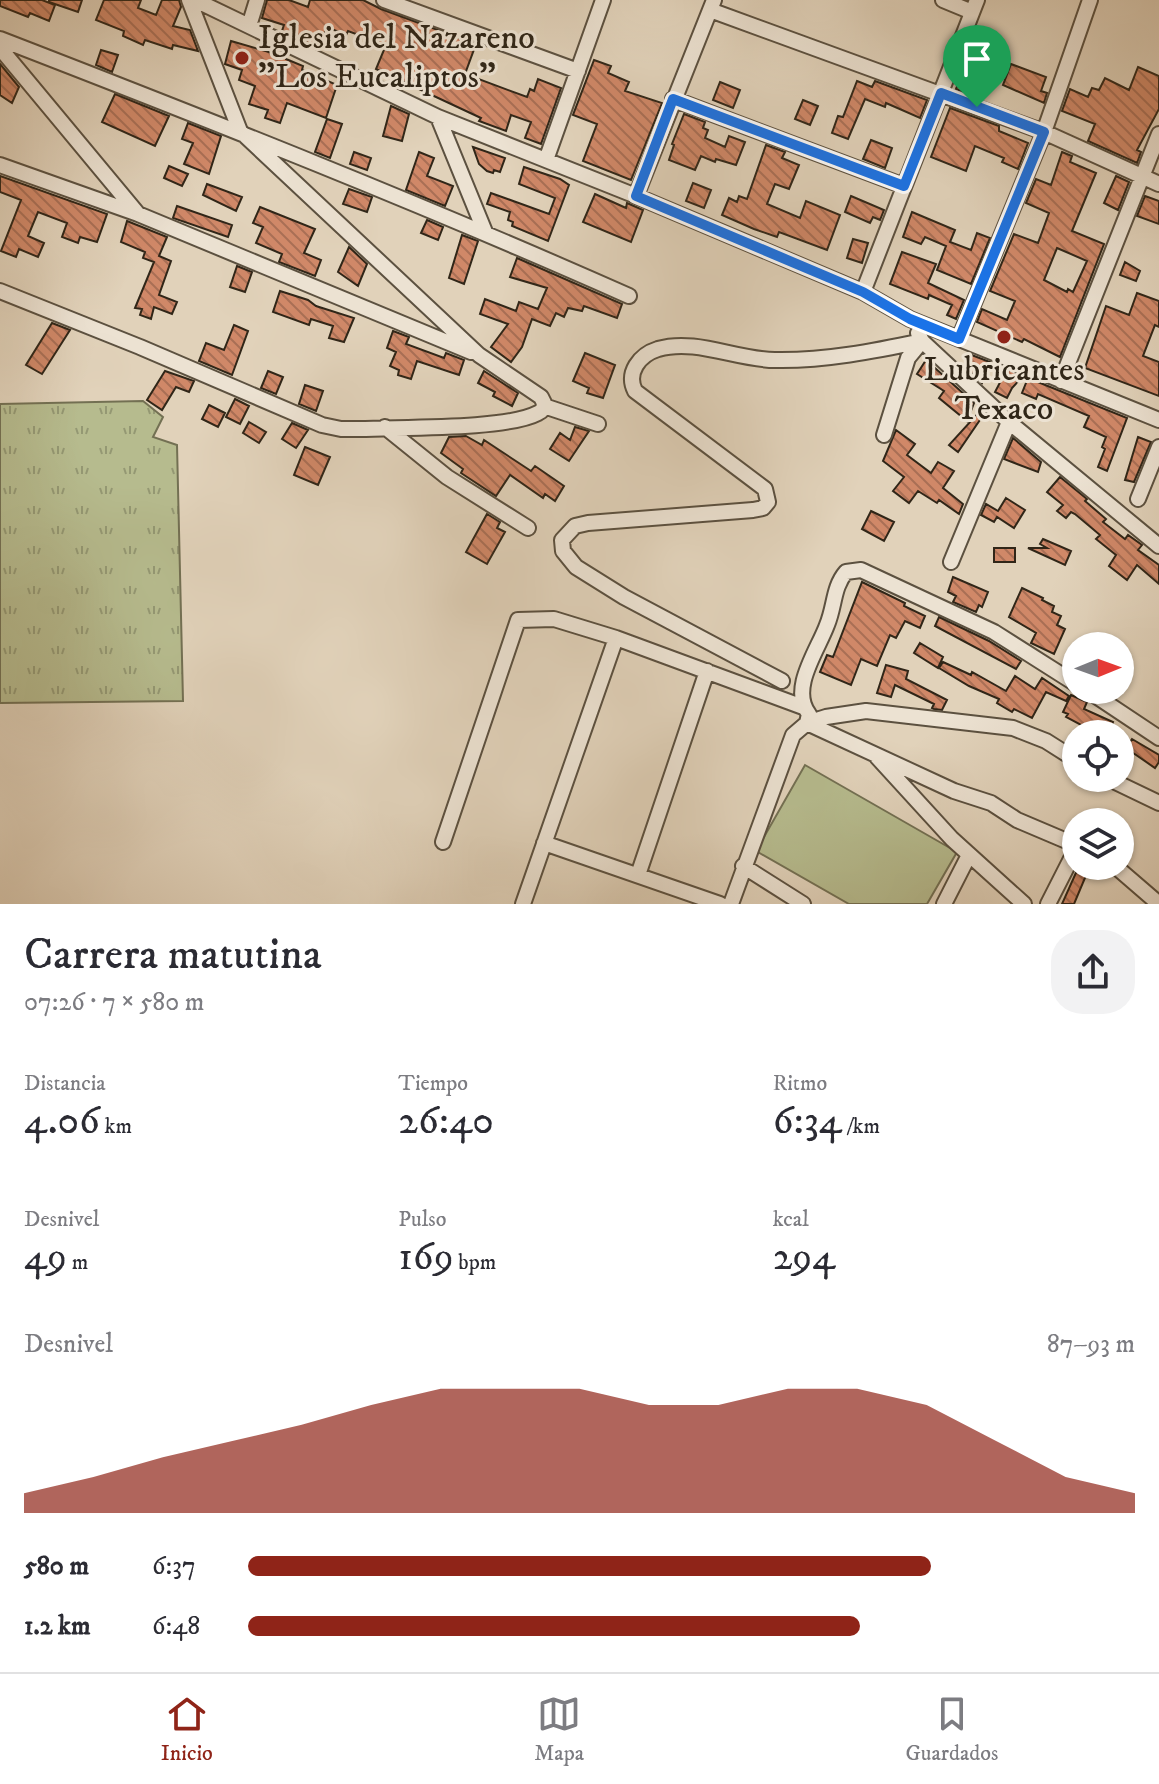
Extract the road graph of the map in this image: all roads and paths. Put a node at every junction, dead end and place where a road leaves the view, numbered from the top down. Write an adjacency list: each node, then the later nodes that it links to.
1 (192, 0): 9 (street); 16 (street)
2 (257, 0): 9 (street)
3 (384, 0): 12 (street)
4 (603, 0): 12 (street)
5 (943, 0): 8 (street)
6 (1090, 0): 17 (street)
7 (712, 5): 13 (street); 14 (street)
8 (975, 6): 13 (street)
9 (249, 26): 15 (street)
10 (0, 39): 16 (street)
11 (0, 48): 25 (street)
12 (578, 71): 19 (street)
13 (941, 93): 17 (street); 23 (street)
14 (673, 99): 23 (street); 24 (street)
15 (438, 117): 19 (street); 26 (street)
16 (240, 131): 26 (street); 33 (street)
17 (1044, 132): 21 (street); 31 (street)
18 (1159, 134): 21 (street)
19 (546, 160): 24 (street)
20 (0, 165): 25 (street)
21 (1142, 176): 22 (street); 34 (street)
22 (1159, 184)
23 (904, 186): 28 (street)
24 (636, 196): 28 (street)
25 (138, 214): 33 (street)
26 (485, 232): 29 (street)
27 (0, 291): 39 (street)
28 (863, 292): 30 (street)
29 (629, 296)
30 (910, 319): 31 (street); 32 (street)
31 (959, 339): 34 (street)
32 (922, 341): 37 (street); 40 (street); 49 (street)
33 (479, 355): 35 (street)
34 (1061, 381): 36 (street)
35 (544, 406): 38 (street); 39 (street)
36 (1159, 420)
37 (1009, 422): 44 (street); 45 (street)
38 (598, 424)
39 (385, 427): 43 (street)
40 (884, 435)
41 (1159, 447): 42 (street)
42 (1138, 499)
43 (528, 528)
44 (1159, 546)
45 (951, 562)
46 (616, 638): 47 (street); 59 (street); 60 (street)
47 (707, 671): 51 (street); 63 (street)
48 (1062, 675): 51 (street)
49 (782, 681)
50 (1108, 704): 53 (street)
51 (803, 707): 52 (street)
52 (807, 723): 54 (street); 55 (street); 62 (street)
53 (1159, 738)
54 (872, 751): 58 (street); 61 (street)
55 (1062, 751)
56 (1134, 791): 57 (street)
57 (1159, 803)
58 (1062, 841)
59 (443, 842)
60 (544, 843): 63 (street); 66 (street)
61 (969, 855): 70 (street); 71 (street)
62 (743, 866): 68 (street); 69 (street)
63 (638, 875): 67 (street)
64 (1062, 876): 72 (street)
65 (1131, 880): 73 (street)
66 (523, 904)
67 (720, 904)
68 (731, 904)
69 (803, 904)
70 (944, 904)
71 (1024, 904)
72 (1048, 904)
73 (1159, 904)

